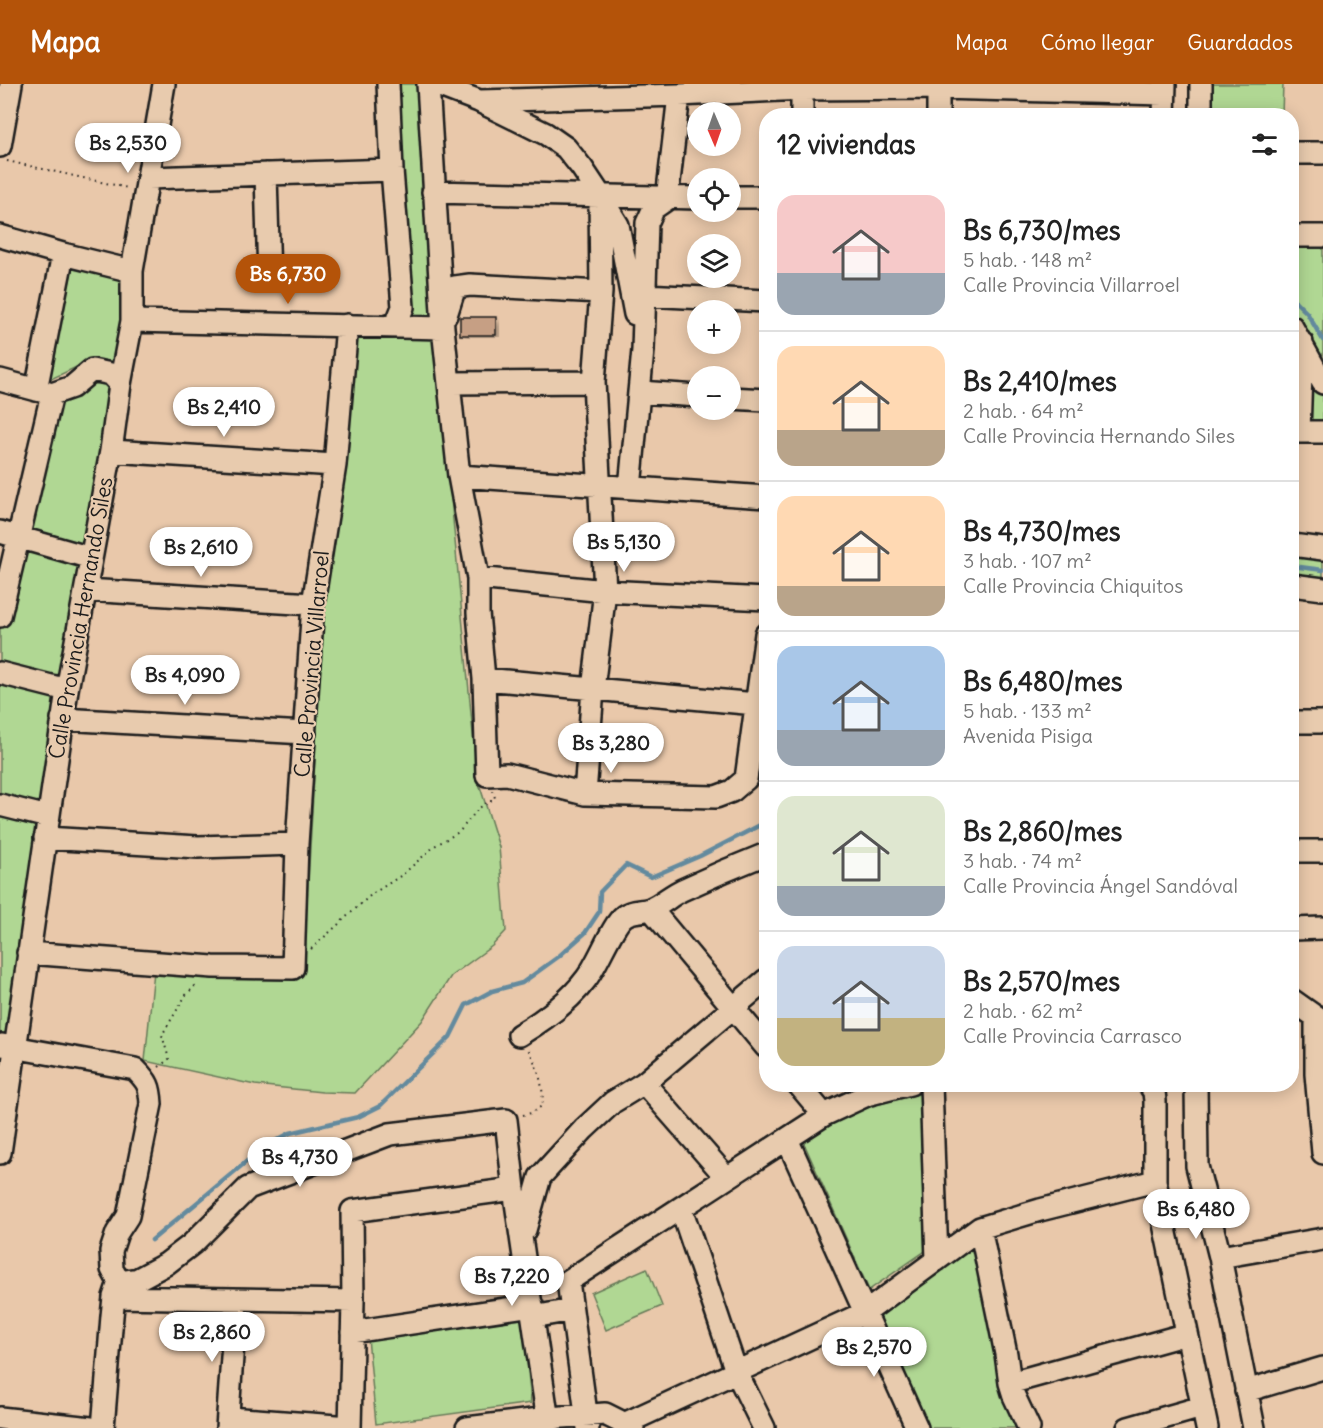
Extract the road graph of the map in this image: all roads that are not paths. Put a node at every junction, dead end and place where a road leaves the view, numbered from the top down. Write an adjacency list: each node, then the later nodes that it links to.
1 (11, 84): 16 (street)
2 (163, 84): 21 (street, Calle Provincia Hernando Siles)
3 (388, 84): 19 (street)
4 (428, 84): 22 (street)
5 (435, 84): 11 (street)
6 (1201, 84): 15 (street)
7 (802, 86): 8 (street); 10 (street); 12 (street)
8 (938, 86): 9 (street); 13 (street)
9 (1165, 89): 14 (street)
10 (679, 95): 11 (street); 27 (street)
11 (479, 101): 23 (street)
12 (802, 108)
13 (938, 108)
14 (1164, 108)
15 (1201, 108)
16 (0, 146)
17 (1299, 153): 18 (street)
18 (1323, 153)
19 (392, 170): 20 (street); 39 (street)
20 (266, 174): 21 (street); 33 (street)
21 (146, 185): 32 (street, Calle Provincia Hernando Siles)
22 (434, 192): 23 (street); 40 (street)
23 (600, 195): 27 (street); 34 (street); 42 (street)
24 (741, 197): 25 (street)
25 (759, 197)
26 (687, 198): 27 (street)
27 (667, 199): 35 (street)
28 (0, 236): 31 (street)
29 (1299, 236): 30 (street)
30 (1323, 236)
31 (63, 254): 32 (street); 48 (street)
32 (132, 271): 37 (street, Calle Provincia Hernando Siles)
33 (269, 279)
34 (601, 292): 40 (street); 44 (street)
35 (644, 295): 36 (street); 42 (street)
36 (759, 301)
37 (132, 321): 38 (street); 47 (street, Calle Provincia Hernando Siles)
38 (346, 325): 39 (street); 56 (street, Calle Provincia Villarroel)
39 (390, 326): 40 (street)
40 (443, 328): 45 (street)
41 (1299, 339): 46 (street)
42 (642, 350): 49 (street)
43 (0, 380): 48 (street)
44 (594, 382): 45 (street); 58 (street)
45 (450, 383): 57 (street)
46 (1323, 383)
47 (120, 384): 48 (street); 55 (street, Calle Provincia Hernando Siles)
48 (44, 392): 61 (street)
49 (639, 392): 50 (street); 59 (street)
50 (687, 395)
51 (741, 399): 52 (street)
52 (759, 400)
53 (1299, 432): 54 (street)
54 (1323, 432)
55 (111, 451): 56 (street); 64 (street, Calle Provincia Hernando Siles)
56 (335, 465): 71 (street, Calle Provincia Villarroel)
57 (459, 476): 58 (street); 65 (street)
58 (598, 487): 59 (street); 69 (street)
59 (630, 488): 60 (street)
60 (759, 497)
61 (9, 534): 64 (street); 72 (street)
62 (1299, 546): 63 (street)
63 (1323, 549)
64 (91, 558): 68 (street, Calle Provincia Hernando Siles)
65 (478, 578): 69 (street); 74 (street)
66 (1299, 586): 67 (street)
67 (1323, 589)
68 (86, 590): 71 (street); 76 (street, Calle Provincia Hernando Siles)
69 (605, 591): 70 (street); 77 (street)
70 (759, 599)
71 (314, 604): 82 (street, Calle Provincia Villarroel)
72 (0, 616)
73 (0, 673): 76 (street)
74 (484, 679): 77 (street); 84 (street)
75 (759, 683): 78 (street)
76 (67, 690): 79 (street, Calle Provincia Hernando Siles)
77 (593, 690): 78 (street); 84 (street)
78 (756, 704): 83 (street)
79 (62, 718): 82 (street); 86 (street, Calle Provincia Hernando Siles)
80 (1299, 722): 81 (street)
81 (1323, 722)
82 (305, 733): 88 (street, Calle Provincia Villarroel)
83 (758, 751): 84 (street)
84 (585, 794)
85 (0, 805): 86 (street)
86 (48, 817): 87 (street, Calle Provincia Hernando Siles)
87 (45, 838): 88 (street); 95 (street, Calle Provincia Hernando Siles)
88 (297, 844): 95 (street, Calle Provincia Villarroel)
89 (1323, 851): 90 (street)
90 (1299, 852)
91 (759, 857): 92 (street)
92 (651, 909): 98 (street); 100 (street)
93 (1323, 928): 94 (street)
94 (1299, 929)
95 (28, 953): 102 (street, Calle Provincia Hernando Siles)
96 (759, 986): 98 (street)
97 (1299, 1005): 99 (street)
98 (733, 1008): 101 (street); 103 (street)
99 (1319, 1019): 111 (street)
100 (519, 1035)
101 (759, 1039)
102 (7, 1046): 112 (street, Calle Provincia Hernando Siles); 122 (street)
103 (644, 1083): 113 (street); 119 (street)
104 (805, 1092): 109 (street)
105 (870, 1092): 109 (street)
106 (931, 1092): 121 (street)
107 (1154, 1092): 114 (street)
108 (1196, 1092): 120 (street)
109 (824, 1115): 110 (street)
110 (788, 1139): 113 (street); 127 (street)
111 (1323, 1153)
112 (0, 1154)
113 (727, 1178): 116 (street)
114 (1155, 1181): 117 (street); 129 (street)
115 (514, 1189): 119 (street); 122 (street); 124 (street)
116 (681, 1208): 125 (street); 131 (street)
117 (980, 1228): 121 (street); 132 (street)
118 (1323, 1239): 120 (street)
119 (523, 1240): 126 (street)
120 (1220, 1257): 133 (street)
121 (937, 1260): 127 (street)
122 (117, 1290): 123 (street); 142 (street)
123 (236, 1300): 124 (street); 137 (street)
124 (353, 1301): 128 (street)
125 (572, 1310): 126 (street); 136 (street)
126 (532, 1311): 128 (street); 138 (street)
127 (866, 1312): 131 (street); 145 (street)
128 (352, 1332): 140 (street)
129 (1187, 1334): 132 (street); 134 (street)
130 (1323, 1368): 133 (street)
131 (736, 1371): 139 (street); 144 (street)
132 (1010, 1383): 146 (street)
133 (1246, 1391): 149 (street)
134 (1202, 1407): 147 (street); 148 (street)
135 (0, 1418): 141 (street)
136 (588, 1422): 138 (street); 139 (street)
137 (227, 1423): 140 (street)
138 (549, 1423): 143 (street)
139 (629, 1426)
140 (350, 1427)
141 (91, 1428)
142 (104, 1428)
143 (467, 1428)
144 (764, 1428)
145 (917, 1428)
146 (1029, 1428)
147 (1128, 1428)
148 (1208, 1428)
149 (1254, 1428)

